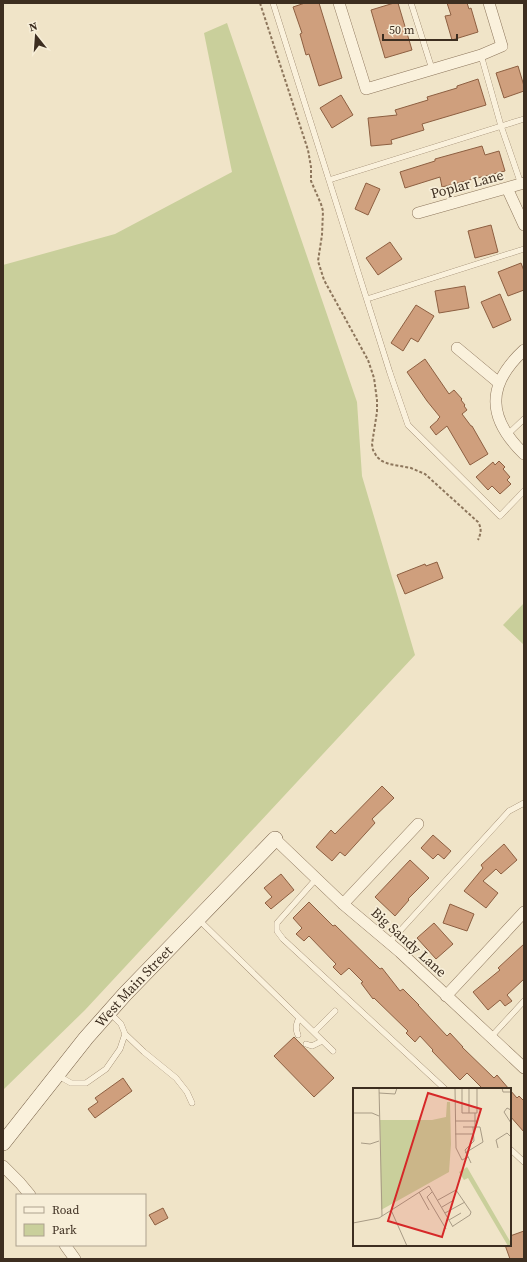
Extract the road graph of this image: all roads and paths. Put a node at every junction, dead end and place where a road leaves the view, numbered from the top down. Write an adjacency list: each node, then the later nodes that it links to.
1 (260, 3): 24 (path)
2 (273, 3): 10 (lane)
3 (339, 3): 7 (street)
4 (411, 3): 7 (lane)
5 (489, 3): 6 (street)
6 (481, 55): 7 (street); 9 (lane)
7 (432, 69)
8 (524, 119): 9 (lane)
9 (501, 126): 10 (lane); 11 (lane)
10 (329, 180): 16 (lane)
11 (523, 184): 12 (street, Poplar Lane)
12 (507, 188): 13 (street, Poplar Lane); 14 (street)
13 (418, 213)
14 (524, 225)
15 (524, 249): 16 (lane)
16 (367, 299): 23 (lane)
17 (458, 348): 19 (street)
18 (524, 350): 19 (street)
19 (499, 383): 21 (street)
20 (524, 419): 21 (lane)
21 (507, 435): 22 (street)
22 (524, 454)
23 (524, 491)
24 (478, 540)
25 (524, 803): 32 (lane)
26 (418, 824): 29 (street)
27 (275, 839): 28 (street, Big Sandy Lane); 31 (street, West Main Street)
28 (316, 879): 29 (street, Big Sandy Lane); 47 (lane)
29 (343, 904): 32 (street, Big Sandy Lane)
30 (524, 912): 33 (street)
31 (198, 919): 35 (street, West Main Street); 37 (lane)
32 (389, 942): 33 (street, Big Sandy Lane)
33 (446, 996): 41 (street, Big Sandy Lane)
34 (524, 1001): 41 (lane)
35 (109, 1012): 39 (lane); 46 (street, West Main Street)
36 (335, 1012): 38 (lane)
37 (299, 1018): 38 (lane); 40 (lane)
38 (314, 1032): 42 (lane)
39 (124, 1034): 46 (lane); 48 (lane)
40 (298, 1035)
41 (491, 1037): 45 (street, Big Sandy Lane)
42 (322, 1040): 43 (lane); 44 (lane)
43 (306, 1044)
44 (333, 1051)
45 (524, 1068)
46 (57, 1074): 49 (street, West Main Street)
47 (444, 1088)
48 (192, 1103)
49 (3, 1143)
50 (511, 1150): 51 (lane)
51 (524, 1162)
52 (3, 1166): 53 (street)
53 (29, 1194)
54 (66, 1246): 55 (street)
55 (75, 1259)

